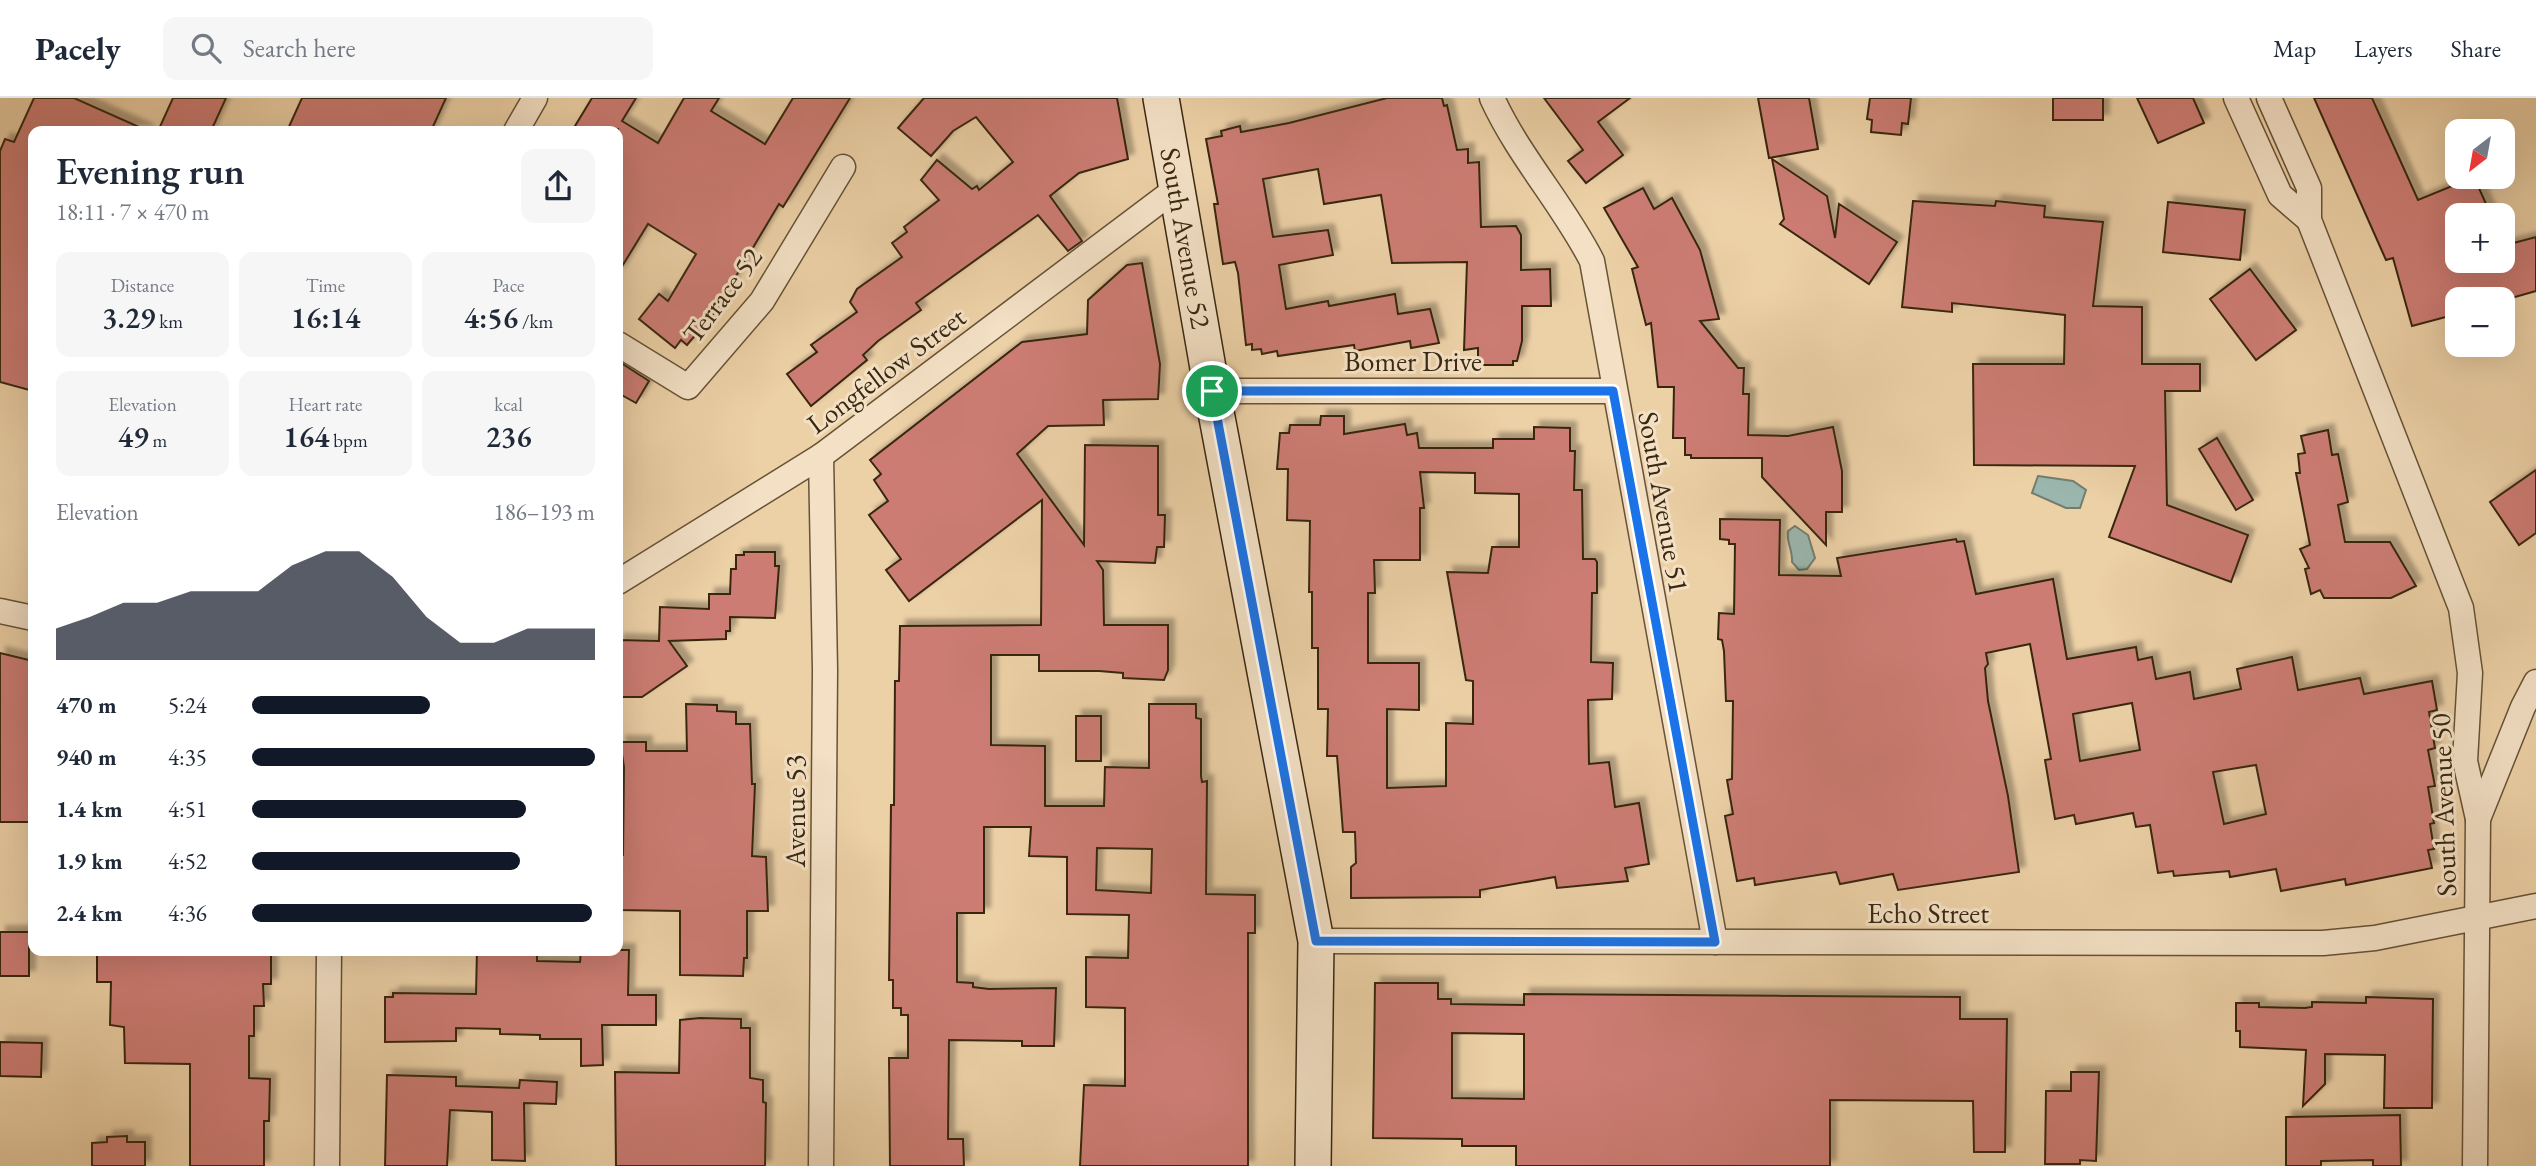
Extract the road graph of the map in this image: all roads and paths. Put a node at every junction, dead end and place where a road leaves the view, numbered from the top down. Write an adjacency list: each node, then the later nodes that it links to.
1 (535, 98): 6 (street)
2 (1492, 98): 12 (street, South Avenue 51)
3 (2236, 98): 9 (street, South Avenue 50)
4 (2269, 98): 9 (street, South Avenue 50)
5 (1166, 99): 8 (street, South Avenue 52)
6 (519, 126)
7 (843, 167): 10 (street, Terrace 52)
8 (1177, 188): 11 (street, South Avenue 52); 13 (street, Longfellow Street)
9 (2309, 220): 18 (street, South Avenue 50)
10 (623, 347)
11 (1212, 391): 12 (street, Bomer Drive); 21 (street, South Avenue 52)
12 (1613, 391): 22 (street, South Avenue 51)
13 (821, 456): 14 (street, Longfellow Street); 25 (street, Avenue 53)
14 (623, 579)
15 (0, 611): 16 (street)
16 (28, 617)
17 (2536, 682): 18 (street)
18 (2478, 819): 20 (street, South Avenue 50)
19 (2536, 906): 20 (street, Echo Street)
20 (2476, 916): 22 (street, Echo Street); 27 (street, South Avenue 50)
21 (1316, 941): 22 (street, Echo Street); 26 (street, South Avenue 52)
22 (1715, 942)
23 (329, 956): 24 (street)
24 (327, 1166)
25 (821, 1166)
26 (1313, 1166)
27 (2475, 1166)

